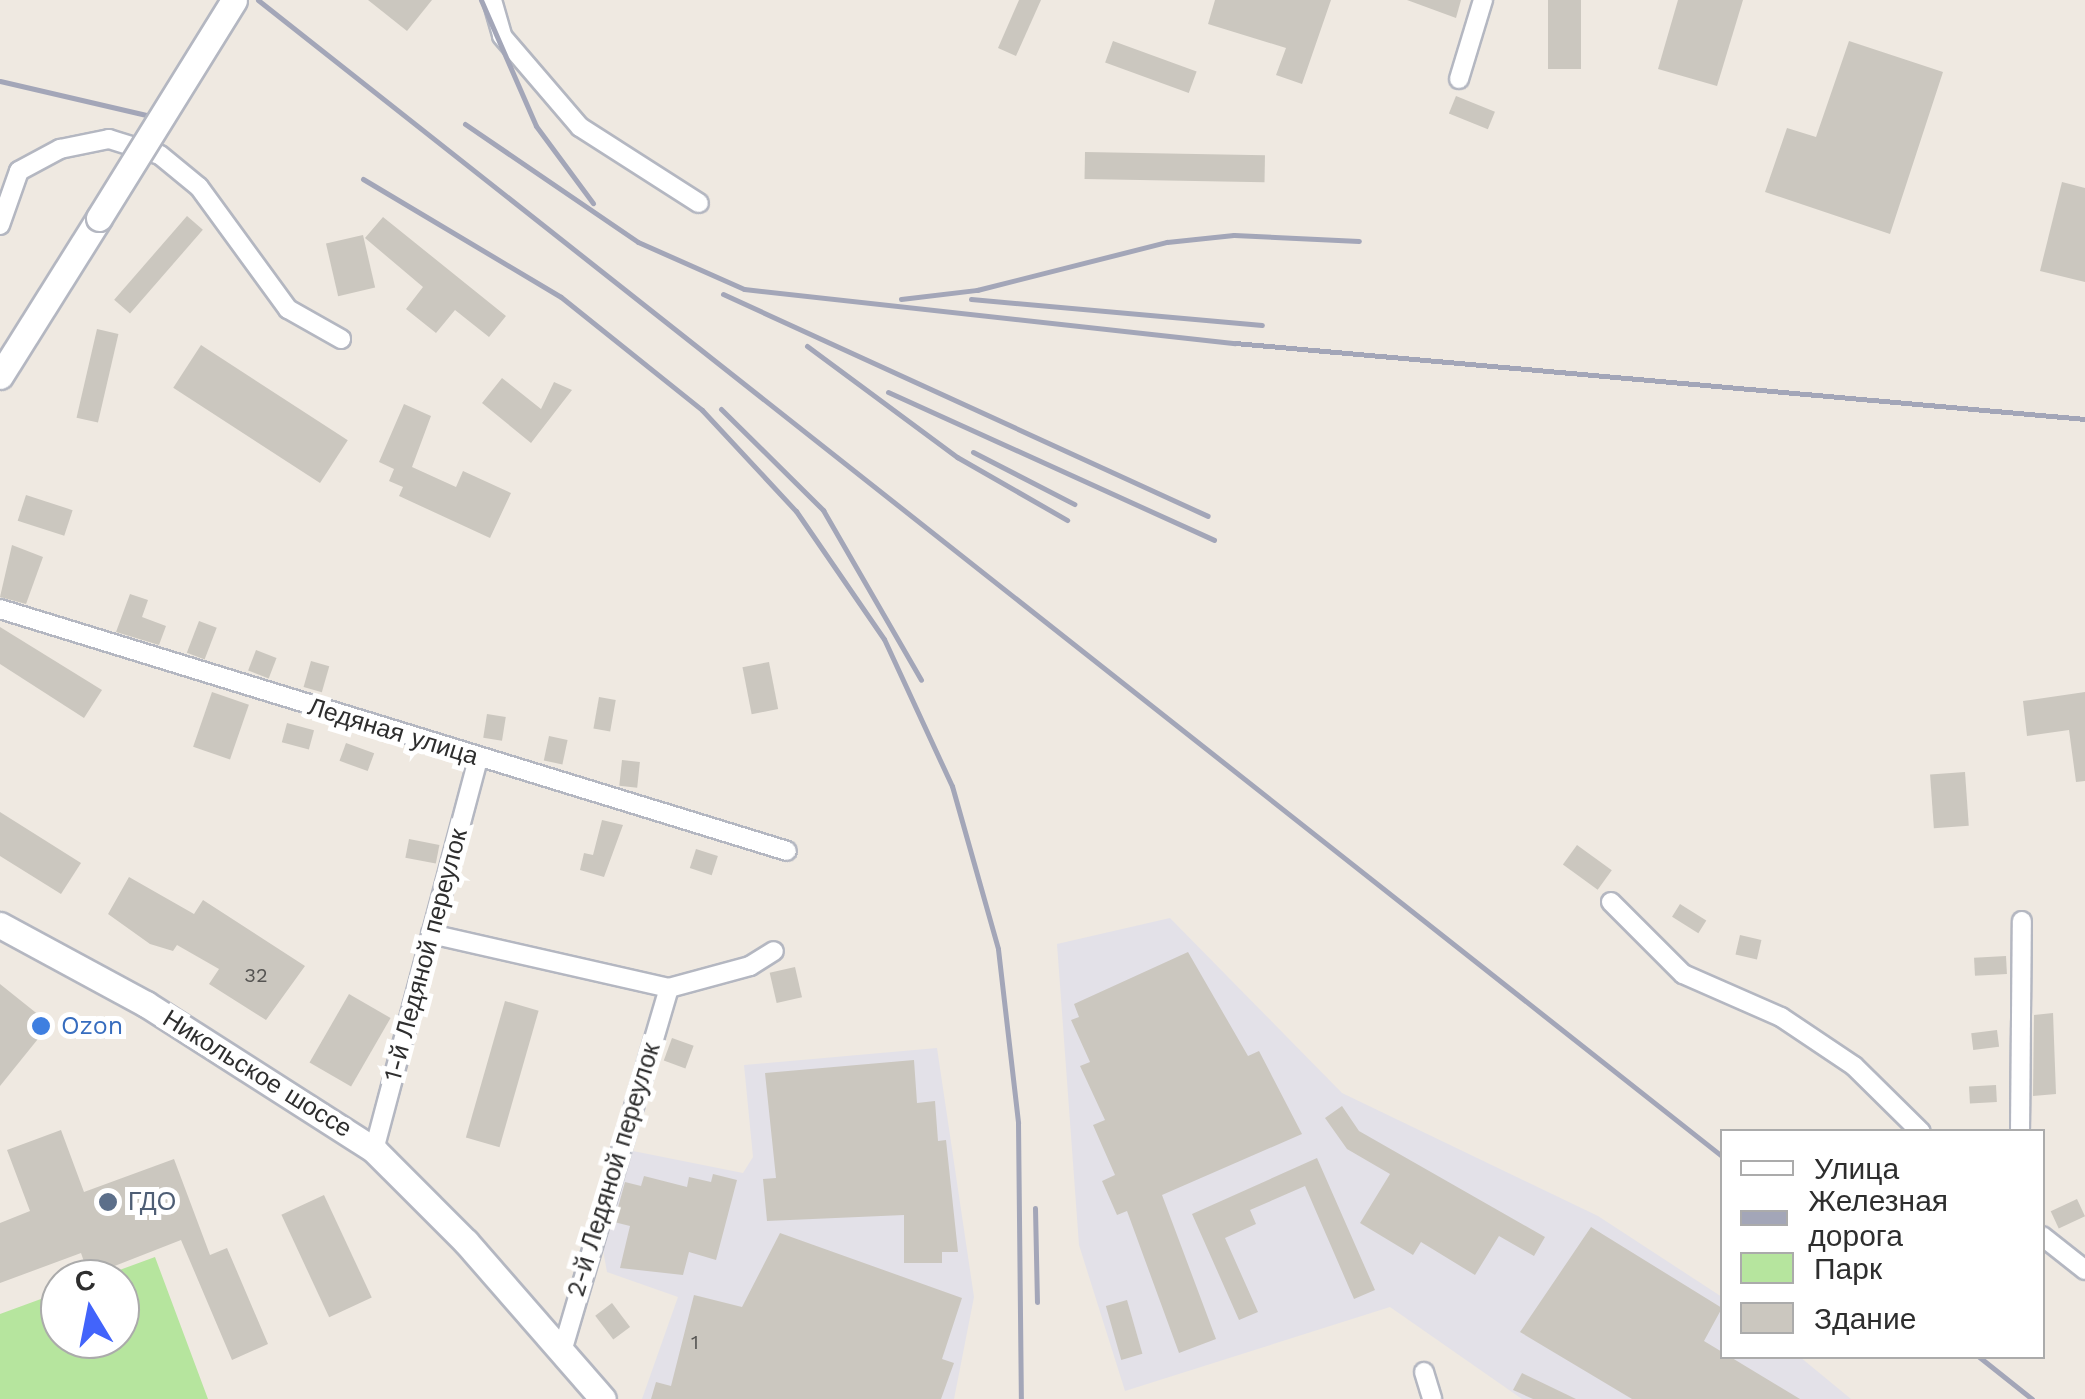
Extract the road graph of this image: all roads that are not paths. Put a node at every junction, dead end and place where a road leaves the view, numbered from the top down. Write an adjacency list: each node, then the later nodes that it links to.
1 (234, 0): 8 (street, bridge)
2 (492, 0): 5 (street)
3 (1483, 0): 4 (street)
4 (1459, 79)
5 (699, 204)
6 (0, 225): 7 (street)
7 (341, 339)
8 (0, 376)
9 (0, 609): 10 (street, Ледяная улица)
10 (478, 759): 11 (street, Ледяная улица); 15 (street, 1-й Ледяной переулок)
11 (788, 852)
12 (1610, 902): 18 (street)
13 (2022, 921): 19 (street)
14 (0, 925): 20 (street, Никольское шоссе)
15 (431, 934): 17 (street); 20 (street, 1-й Ледяной переулок)
16 (774, 951): 17 (street)
17 (668, 988): 23 (street, 2-й Ледяной переулок)
18 (1918, 1129)
19 (2020, 1129)
20 (374, 1150): 23 (street, Никольское шоссе)
21 (2045, 1238): 22 (street)
22 (2085, 1270)
23 (562, 1352): 25 (street, Никольское шоссе)
24 (1424, 1372): 26 (street)
25 (603, 1399)
26 (1432, 1399)

